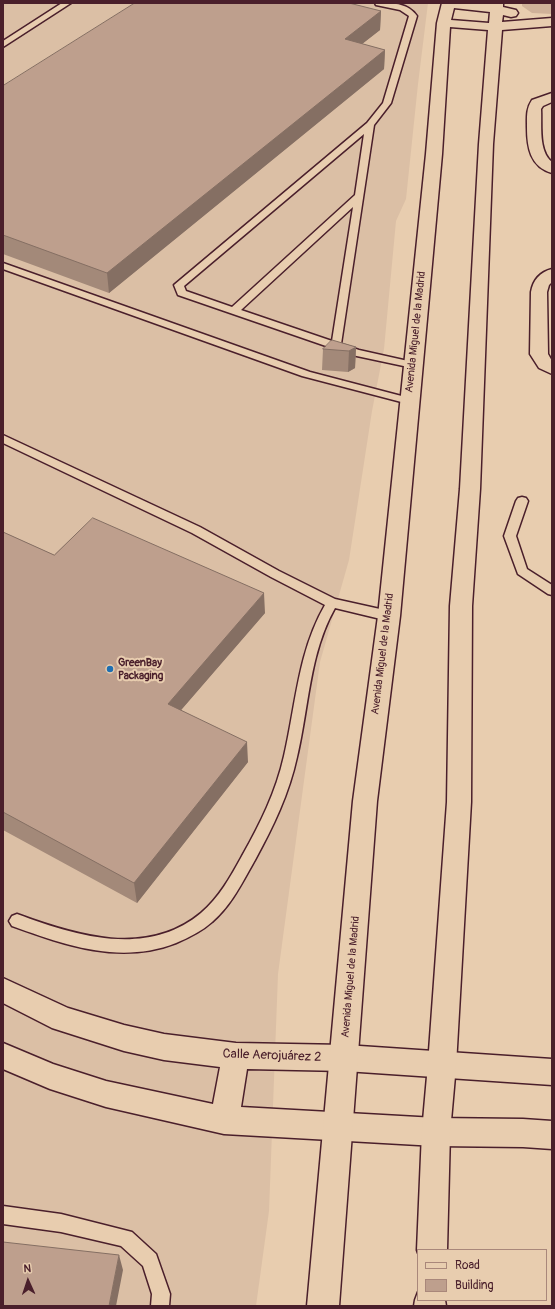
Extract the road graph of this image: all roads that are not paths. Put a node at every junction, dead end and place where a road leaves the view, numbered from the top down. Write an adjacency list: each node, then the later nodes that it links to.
1 (67, 3): 6 (lane)
2 (379, 3): 8 (lane)
3 (447, 10): 4 (main road); 4 (main road); 15 (main road, Avenida Miguel de la Madrid)
4 (496, 13): 5 (main road); 28 (main road)
5 (546, 22)
6 (3, 45)
7 (552, 97): 9 (main road)
8 (370, 125): 10 (lane); 13 (lane)
9 (552, 168)
10 (358, 198): 13 (lane); 14 (lane)
11 (3, 266): 17 (lane)
12 (552, 274): 16 (main road)
13 (234, 311): 14 (lane)
14 (336, 346): 15 (lane)
15 (413, 365): 17 (main road, Avenida Miguel de la Madrid)
16 (552, 369)
17 (410, 401): 22 (main road, Avenida Miguel de la Madrid)
18 (3, 439): 21 (lane)
19 (522, 502): 20 (lane)
20 (552, 591)
21 (332, 603): 22 (lane); 23 (lane)
22 (388, 616): 27 (main road, Avenida Miguel de la Madrid)
23 (17, 921)
24 (3, 990): 26 (main road, Calle Aerojuárez 2)
25 (3, 1056): 30 (main road)
26 (236, 1056): 27 (main road, Calle Aerojuárez 2); 30 (main road)
27 (345, 1058): 28 (main road, Calle Aerojuárez 2); 31 (main road, Avenida Miguel de la Madrid)
28 (442, 1065): 29 (main road, Calle Aerojuárez 2); 32 (main road)
29 (552, 1072)
30 (224, 1120): 31 (main road)
31 (338, 1126): 32 (main road); 37 (main road, Avenida Miguel de la Madrid)
32 (436, 1132): 33 (main road); 35 (main road)
33 (552, 1135)
34 (3, 1215): 36 (lane)
35 (432, 1249)
36 (160, 1306)
37 (323, 1306)

